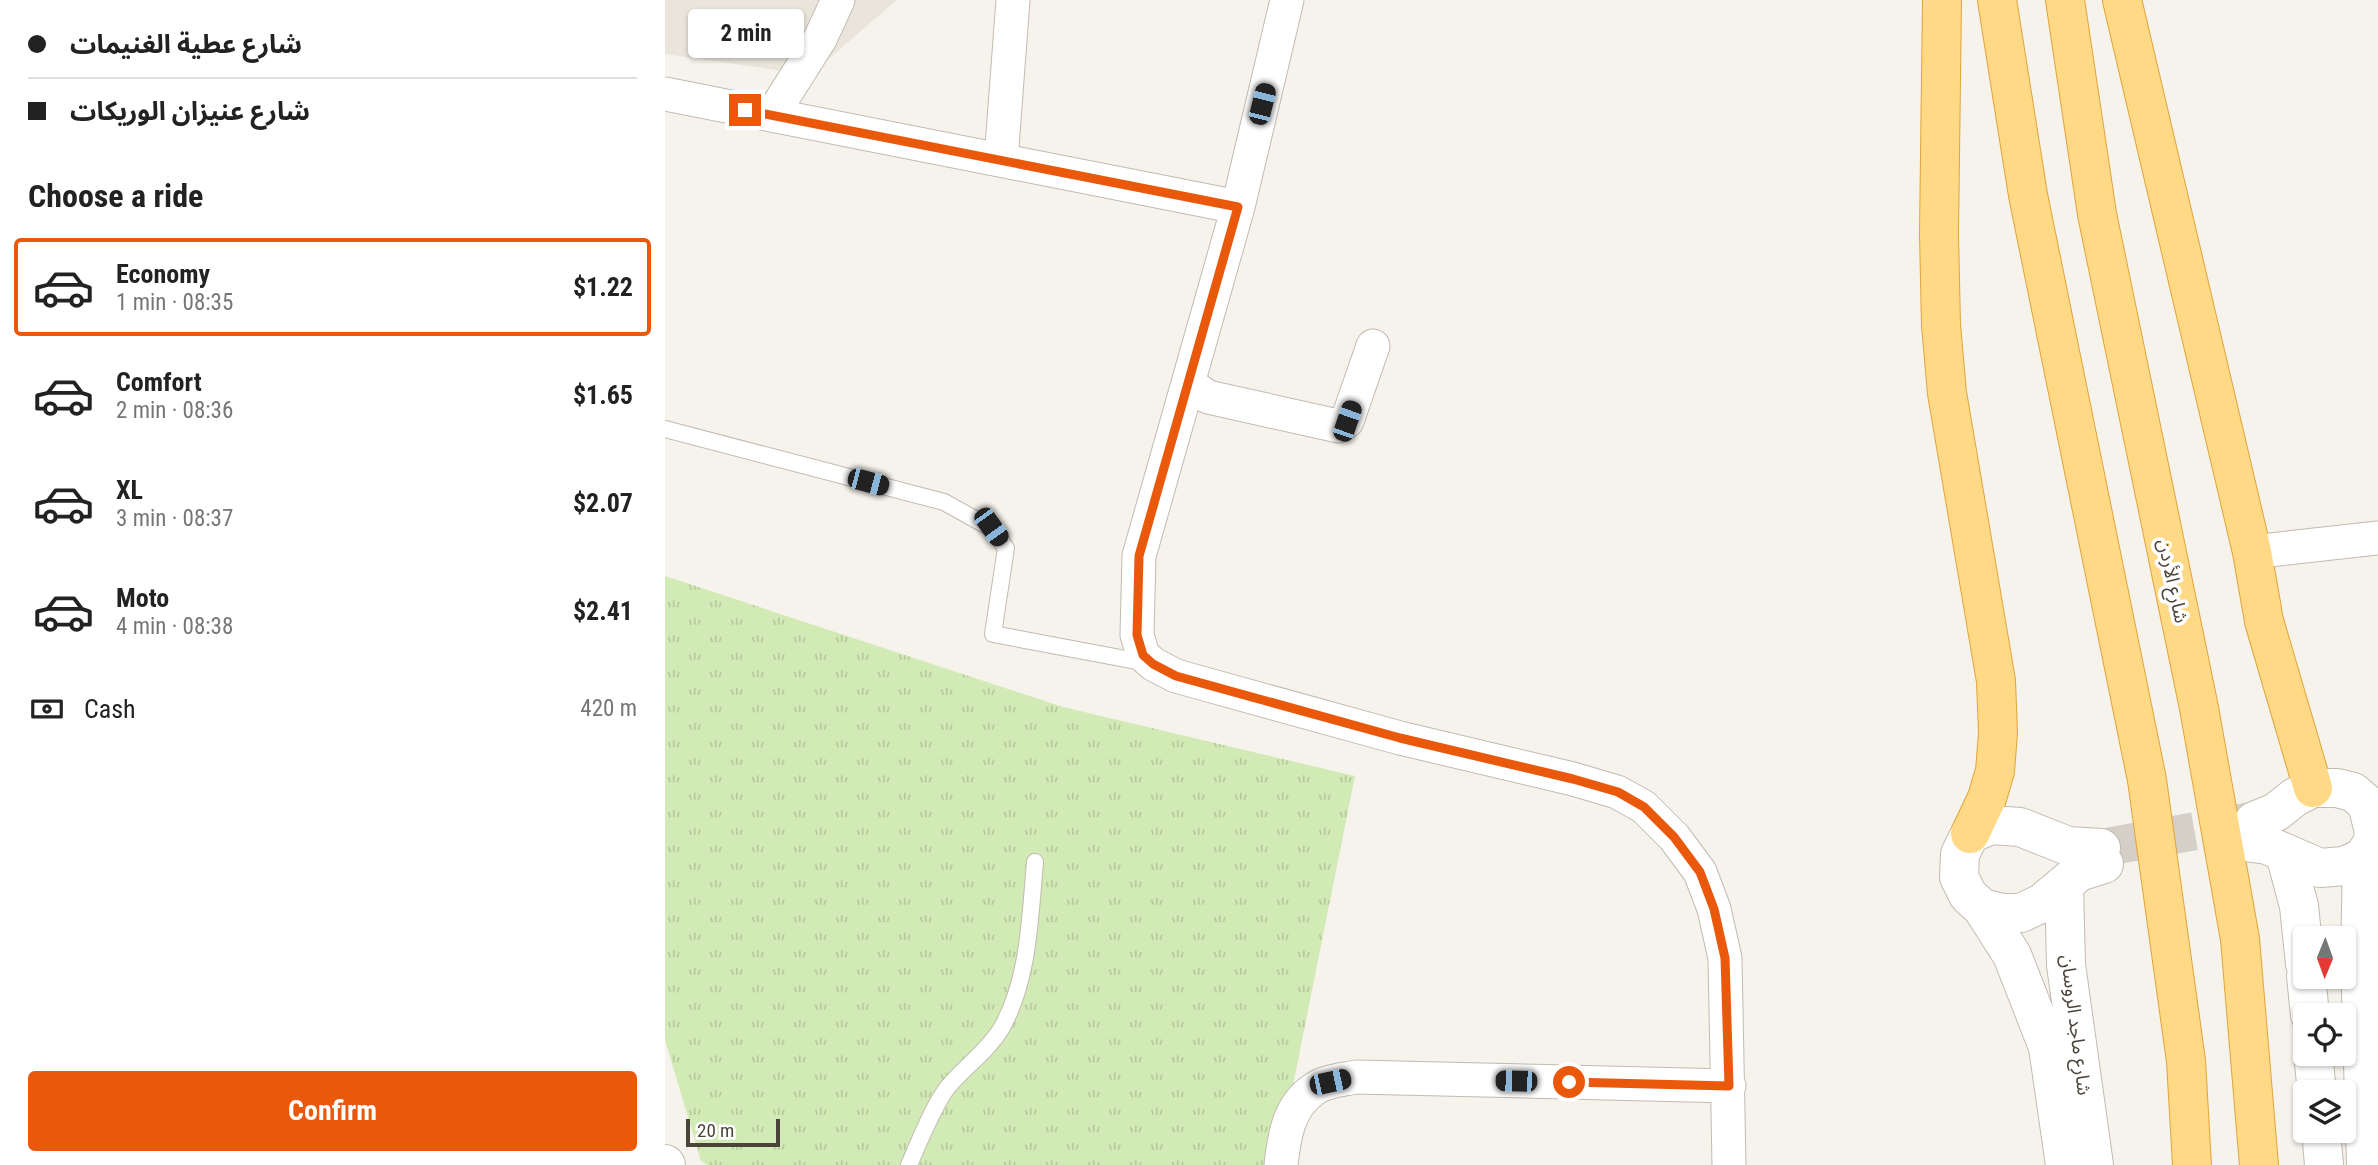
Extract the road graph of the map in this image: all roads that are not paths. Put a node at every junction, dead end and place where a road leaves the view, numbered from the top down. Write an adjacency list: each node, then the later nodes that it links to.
1 (838, 0): 9 (street)
2 (1013, 0): 10 (street)
3 (1287, 0): 11 (street)
4 (1942, 0): 19 (highway)
5 (1997, 0): 33 (highway)
6 (2065, 0): 34 (highway, شارع الأردن)
7 (2122, 0): 16 (highway)
8 (665, 94): 9 (street)
9 (772, 115): 10 (street)
10 (1001, 159): 11 (street)
11 (1238, 207): 13 (street)
12 (1373, 346): 13 (street)
13 (1189, 384): 17 (street)
14 (665, 429): 17 (lane)
15 (2378, 538): 16 (street)
16 (2252, 552): 18 (highway)
17 (1153, 664): 26 (street)
18 (2313, 788): 20 (street); 21 (street)
19 (1970, 834): 23 (street); 24 (street, شارع ماجد الروسان)
20 (2371, 841): 21 (street); 36 (street)
21 (2285, 855): 25 (street)
22 (1035, 862): 28 (lane)
23 (2064, 885): 24 (street); 32 (street, شارع ماجد الروسان)
24 (1982, 908): 31 (street, شارع ماجد الروسان)
25 (2301, 926)
26 (1729, 1086): 29 (street); 30 (street)
27 (2322, 1143): 35 (street)
28 (909, 1165)
29 (1281, 1165)
30 (1729, 1165)
31 (2066, 1165)
32 (2094, 1165)
33 (2192, 1165)
34 (2259, 1165)
35 (2324, 1165)
36 (2366, 1165)

